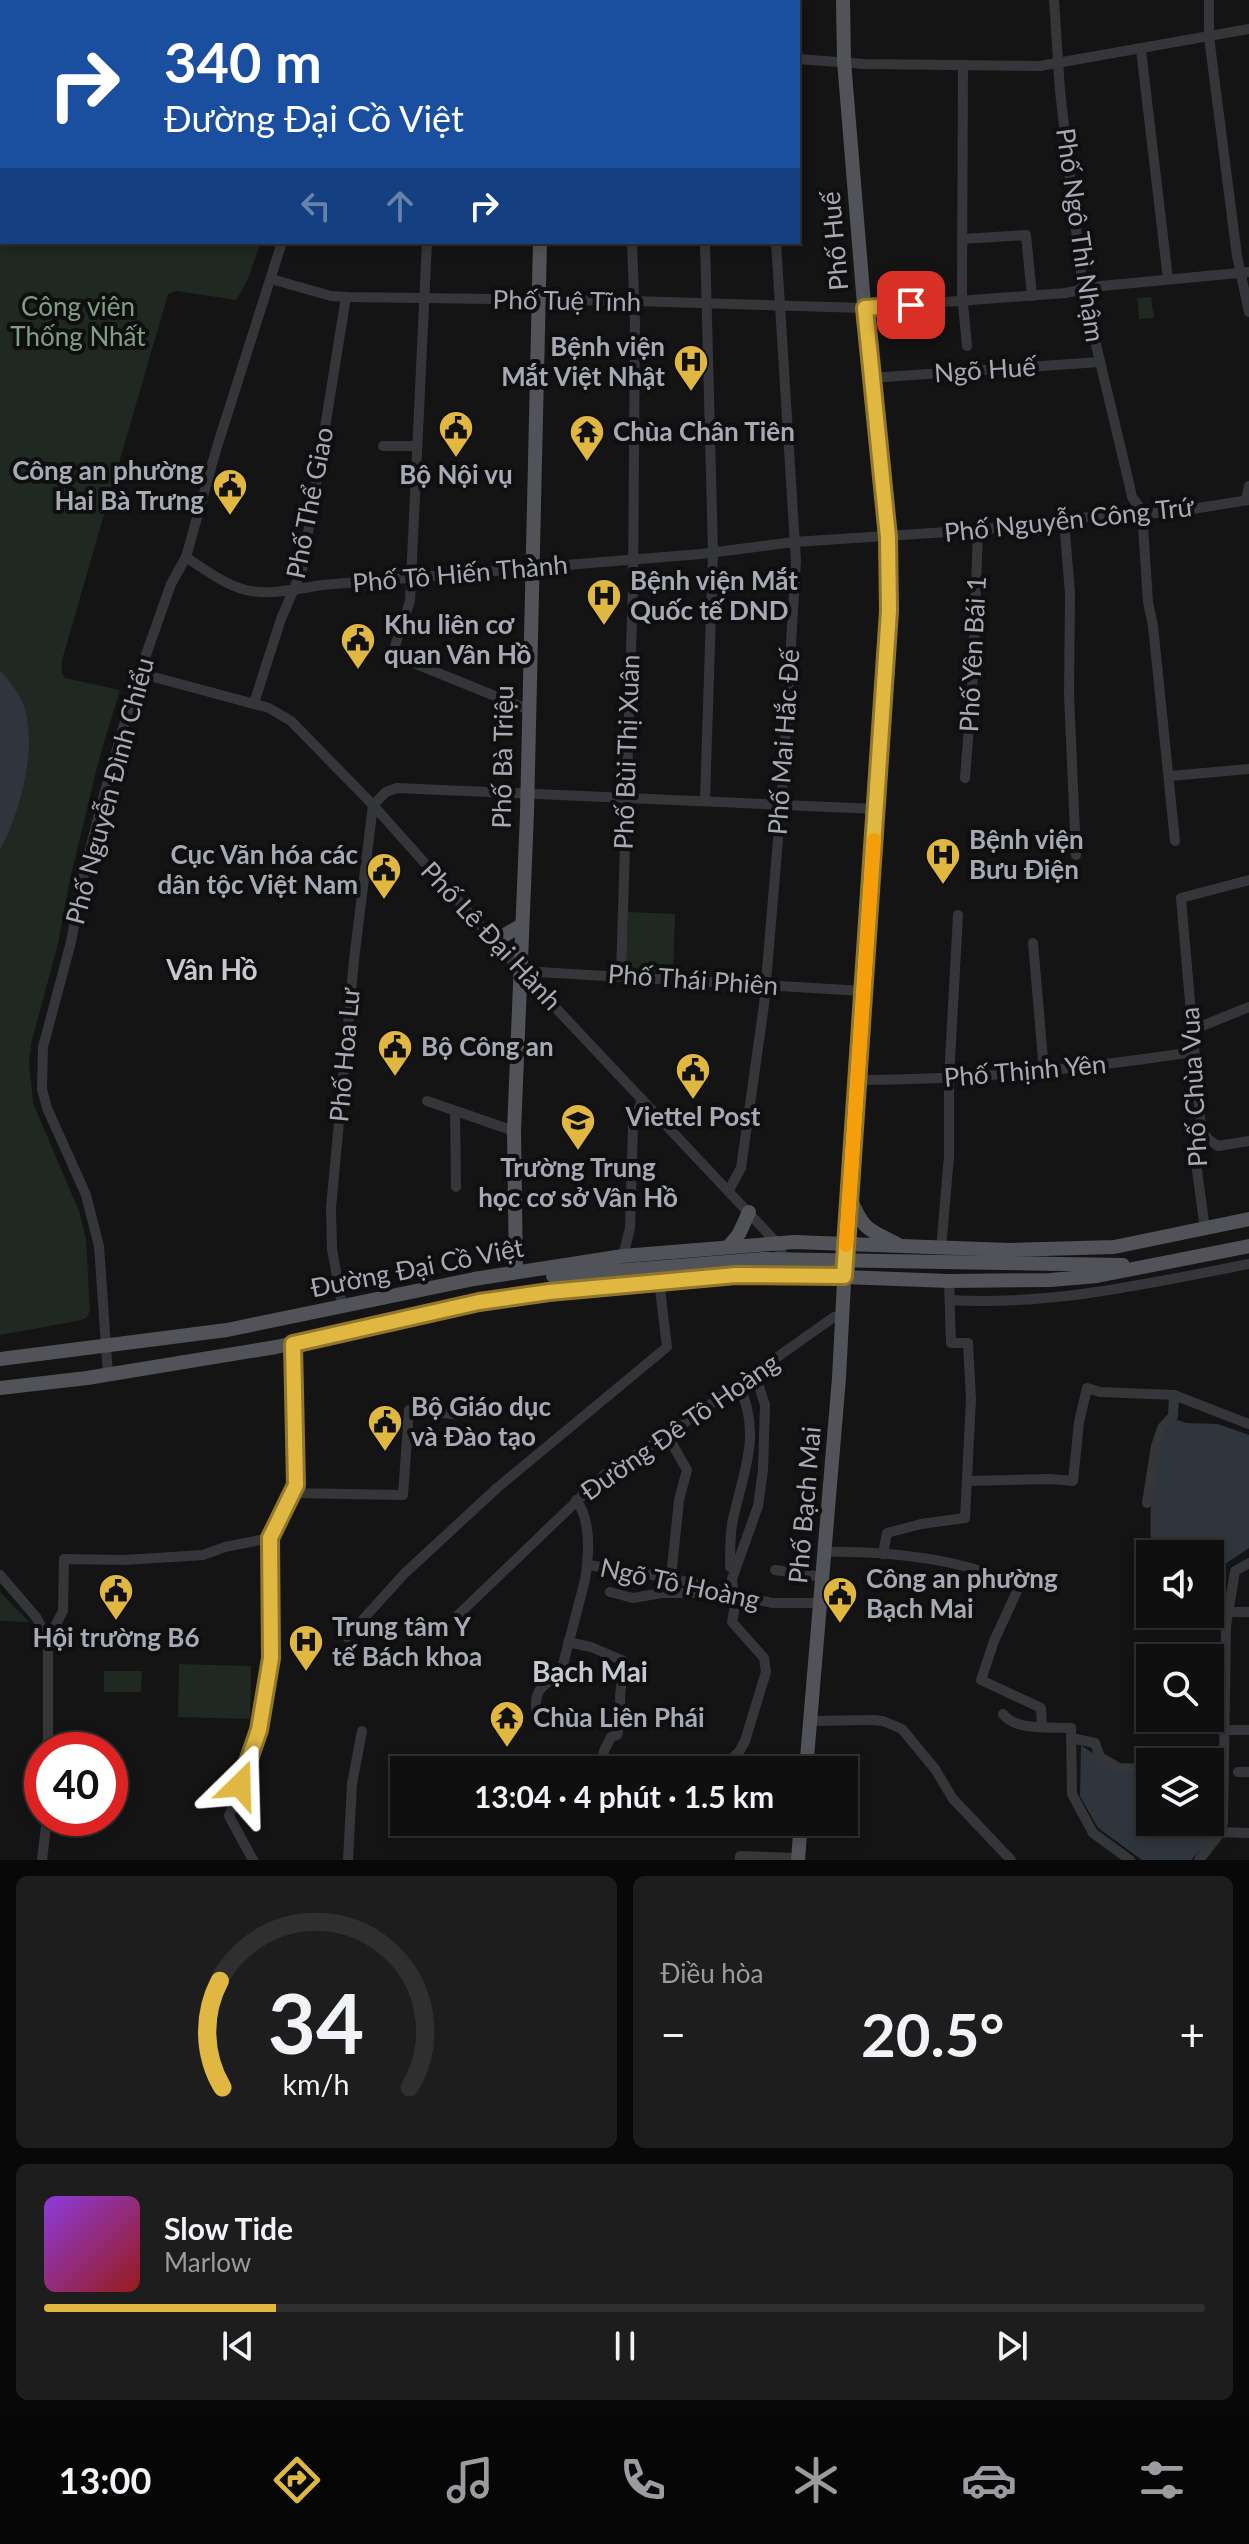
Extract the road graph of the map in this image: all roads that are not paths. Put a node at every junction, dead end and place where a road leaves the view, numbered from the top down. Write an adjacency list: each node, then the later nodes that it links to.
1 (843, 0): 8 (main road, Phố Huế)
2 (1054, 0): 9 (street, Phố Ngô Thì Nhậm)
3 (1209, 0): 5 (street)
4 (1249, 29): 5 (street)
5 (1209, 37): 6 (street); 18 (street)
6 (1141, 50): 9 (street); 20 (street)
7 (800, 59): 8 (street)
8 (844, 61): 10 (street); 30 (main road, Phố Huế)
9 (1058, 63): 10 (street); 21 (street, Phố Ngô Thì Nhậm)
10 (963, 65): 11 (street)
11 (962, 239): 22 (street); 26 (street)
12 (281, 244): 19 (street, Phố Nguyễn Đình Chiểu)
13 (427, 244): 24 (street)
14 (540, 244): 25 (main road, Phố Bà Triệu)
15 (632, 244): 27 (street, Phố Bùi Thị Xuân)
16 (705, 244): 28 (street)
17 (776, 244): 29 (street, Phố Mai Hắc Đế)
18 (1245, 272): 20 (street, Phố Tuệ Tĩnh); 31 (street)
19 (271, 279): 23 (street, Phố Tuệ Tĩnh); 45 (street, Phố Nguyễn Đình Chiểu)
20 (1168, 279): 21 (street, Phố Tuệ Tĩnh)
21 (1083, 290): 22 (street, Phố Tuệ Tĩnh); 33 (street, Phố Ngô Thì Nhậm)
22 (1032, 296): 26 (street, Phố Tuệ Tĩnh)
23 (346, 297): 24 (street, Phố Tuệ Tĩnh); 49 (street, Phố Thể Giao)
24 (425, 299): 25 (street, Phố Tuệ Tĩnh); 36 (street)
25 (538, 300): 27 (street, Phố Tuệ Tĩnh); 47 (main road, Phố Bà Triệu)
26 (963, 300): 30 (street, Phố Tuệ Tĩnh); 32 (street)
27 (634, 301): 28 (street, Phố Tuệ Tĩnh); 46 (street, Phố Bùi Thị Xuân)
28 (707, 304): 29 (street, Phố Tuệ Tĩnh); 44 (street)
29 (780, 306): 30 (street, Phố Tuệ Tĩnh); 43 (street, Phố Mai Hắc Đế)
30 (865, 308): 34 (main road, Phố Huế)
31 (1249, 312)
32 (967, 346)
33 (1100, 362): 34 (street, Ngõ Huế); 39 (street, Phố Ngô Thì Nhậm)
34 (870, 378): 42 (main road, Phố Huế)
35 (383, 446): 36 (street)
36 (417, 446): 48 (street)
37 (1249, 486): 38 (street)
38 (1247, 500): 39 (street, Phố Nguyễn Công Trứ)
39 (1142, 511): 40 (street, Phố Nguyễn Công Trứ); 54 (street, Phố Ngô Thì Nhậm)
40 (1064, 521): 41 (street, Phố Nguyễn Công Trứ); 63 (street)
41 (978, 530): 42 (street, Phố Nguyễn Công Trứ); 55 (street, Phố Yên Bái 1)
42 (888, 537): 43 (street, Phố Tô Hiến Thành); 61 (main road, Phố Huế)
43 (794, 542): 44 (street, Phố Tô Hiến Thành); 59 (street, Phố Mai Hắc Đế)
44 (713, 552): 46 (street, Phố Tô Hiến Thành); 58 (street)
45 (186, 557): 49 (street, Phố Tô Hiến Thành); 50 (street, Phố Nguyễn Đình Chiểu)
46 (633, 559): 47 (street, Phố Tô Hiến Thành); 57 (street, Phố Bùi Thị Xuân)
47 (532, 569): 48 (street, Phố Tô Hiến Thành); 52 (main road, Phố Bà Triệu)
48 (411, 578): 49 (street, Phố Tô Hiến Thành); 52 (street)
49 (294, 590): 51 (street, Phố Thể Giao)
50 (139, 673): 51 (street, Phố Lê Đại Hành); 117 (street, Phố Nguyễn Đình Chiểu)
51 (254, 703): 60 (street, Phố Lê Đại Hành)
52 (527, 709): 56 (main road, Phố Bà Triệu)
53 (1249, 769): 54 (street)
54 (1170, 776): 62 (street, Phố Ngô Thì Nhậm)
55 (965, 778)
56 (527, 793): 57 (street); 60 (street); 66 (main road, Phố Bà Triệu)
57 (625, 796): 58 (street); 70 (street, Phố Bùi Thị Xuân)
58 (705, 800): 59 (street)
59 (780, 804): 61 (street); 71 (street, Phố Mai Hắc Đế)
60 (373, 805): 67 (street, Phố Lê Đại Hành); 113 (street, Phố Hoa Lư)
61 (876, 809): 72 (main road, Phố Huế)
62 (1175, 841)
63 (1076, 855)
64 (1249, 880): 74 (street, Phố Chùa Vua)
65 (958, 915): 77 (street)
66 (522, 925): 67 (main road); 69 (main road, Phố Bà Triệu)
67 (496, 940): 69 (street, Phố Lê Đại Hành)
68 (1033, 943): 76 (street)
69 (521, 971): 70 (street, Phố Thái Phiên); 79 (street, Phố Lê Đại Hành); 83 (main road, Phố Bà Triệu)
70 (621, 975): 71 (street, Phố Thái Phiên)
71 (765, 985): 72 (street, Phố Thái Phiên); 86 (street, Phố Mai Hắc Đế)
72 (864, 991): 78 (main road, Phố Huế)
73 (1249, 1007): 74 (street)
74 (1192, 1030): 75 (street, Phố Chùa Vua)
75 (1193, 1052): 76 (street, Phố Thịnh Yên); 82 (street, Phố Chùa Vua)
76 (1044, 1071): 77 (street, Phố Thịnh Yên)
77 (949, 1078): 78 (street, Phố Thịnh Yên); 97 (street)
78 (857, 1080): 87 (main road, Phố Huế)
79 (642, 1099): 86 (street, Phố Lê Đại Hành); 98 (street)
80 (427, 1101): 81 (street)
81 (455, 1111): 83 (street); 85 (street)
82 (1201, 1128): 84 (street); 90 (street, Phố Chùa Vua)
83 (514, 1131): 103 (main road, Phố Bà Triệu)
84 (1249, 1141)
85 (456, 1187)
86 (729, 1190): 88 (street, Phố Lê Đại Hành)
87 (849, 1195): 92 (main road, Phố Huế); 96 (main road)
88 (749, 1212): 91 (street, Phố Lê Đại Hành); 93 (main road)
89 (1249, 1219): 90 (main road)
90 (1205, 1229): 95 (main road)
91 (776, 1242): 92 (main road, Đường Đại Cồ Việt); 93 (main road, Đường Đại Cồ Việt); 104 (street, Phố Lê Đại Hành)
92 (846, 1244): 96 (main road, Đường Đại Cồ Việt); 106 (main road, Phố Bạch Mai)
93 (729, 1246): 98 (main road, Đường Đại Cồ Việt); 105 (main road)
94 (1249, 1246): 101 (main road)
95 (1114, 1247): 97 (main road, Đường Đại Cồ Việt); 99 (main road)
96 (904, 1248): 97 (main road, Đường Đại Cồ Việt)
97 (941, 1249): 107 (main road)
98 (623, 1256): 103 (main road, Đường Đại Cồ Việt)
99 (1008, 1263): 101 (main road); 102 (main road)
100 (1249, 1264): 112 (street)
101 (1148, 1266): 109 (main road, Đường Đại Cồ Việt)
102 (636, 1269): 103 (main road); 111 (main road)
103 (509, 1273): 110 (main road, Đường Đại Cồ Việt)
104 (792, 1274): 105 (main road, Đường Đại Cồ Việt); 106 (main road, Đường Đại Cồ Việt)
105 (736, 1275): 108 (main road, Đường Đại Cồ Việt)
106 (844, 1276): 107 (main road, Đường Đại Cồ Việt); 115 (main road, Phố Bạch Mai)
107 (926, 1280): 109 (main road, Đường Đại Cồ Việt)
108 (659, 1281): 111 (main road, Đường Đại Cồ Việt); 147 (street)
109 (949, 1281): 112 (street)
110 (416, 1290): 113 (main road, Đường Đại Cồ Việt); 114 (main road)
111 (549, 1292): 114 (main road, Đường Đại Cồ Việt)
112 (950, 1300): 127 (street)
113 (342, 1305): 117 (main road, Đường Đại Cồ Việt)
114 (421, 1315): 116 (main road, Đường Đại Cồ Việt)
115 (843, 1316): 119 (street, Đường Đê Tô Hoàng); 132 (main road, Phố Bạch Mai)
116 (293, 1344): 120 (main road, Đường Đại Cồ Việt); 128 (street)
117 (105, 1347): 118 (main road, Đường Đại Cồ Việt); 120 (street, Phố Nguyễn Đình Chiểu)
118 (0, 1359)
119 (755, 1374): 121 (street, Đường Đê Tô Hoàng); 142 (street)
120 (108, 1375): 122 (main road, Đường Đại Cồ Việt)
121 (739, 1386): 126 (street, Đường Đê Tô Hoàng); 136 (street)
122 (0, 1388)
123 (1174, 1395): 125 (street); 127 (street); 130 (street)
124 (463, 1415): 128 (street)
125 (1249, 1424)
126 (667, 1435): 129 (street, Đường Đê Tô Hoàng); 140 (street)
127 (969, 1481): 133 (street)
128 (292, 1493): 131 (street)
129 (576, 1500): 135 (street); 146 (street, Đường Đê Tô Hoàng)
130 (1147, 1503)
131 (270, 1538): 148 (street); 172 (street)
132 (824, 1552): 133 (street); 139 (main road, Phố Bạch Mai)
133 (883, 1554): 153 (street)
134 (1249, 1563): 144 (street)
135 (588, 1565): 140 (street, Ngõ Tô Hoàng); 149 (street)
136 (730, 1567)
137 (775, 1570): 139 (street)
138 (0, 1575): 148 (street)
139 (822, 1577): 143 (main road, Phố Bạch Mai)
140 (671, 1578): 142 (street, Ngõ Tô Hoàng)
141 (610, 1592): 142 (street)
142 (732, 1592): 143 (street, Ngõ Tô Hoàng); 160 (street)
143 (821, 1603): 152 (main road, Phố Bạch Mai)
144 (1227, 1612): 145 (street); 155 (street)
145 (1249, 1612)
146 (457, 1616)
147 (347, 1637)
148 (48, 1639): 158 (street)
149 (568, 1642): 151 (street); 159 (street)
150 (1003, 1714): 153 (street)
151 (537, 1716)
152 (811, 1721): 161 (main road, Phố Bạch Mai); 175 (street)
153 (1042, 1727): 154 (street)
154 (1072, 1730): 162 (street); 176 (street)
155 (1225, 1730): 156 (street); 163 (street)
156 (1249, 1730)
157 (362, 1731): 173 (street)
158 (48, 1732)
159 (603, 1756)
160 (735, 1756)
161 (807, 1756)
162 (1136, 1768)
163 (1225, 1770): 164 (street)
164 (1224, 1786)
165 (1224, 1832): 166 (street)
166 (1249, 1833)
167 (45, 1836): 171 (street)
168 (800, 1836): 170 (main road)
169 (1218, 1836): 177 (street)
170 (798, 1859): 174 (street)
171 (42, 1860)
172 (253, 1860)
173 (348, 1860)
174 (740, 1860)
175 (1011, 1860)
176 (1130, 1860)
177 (1199, 1860)

